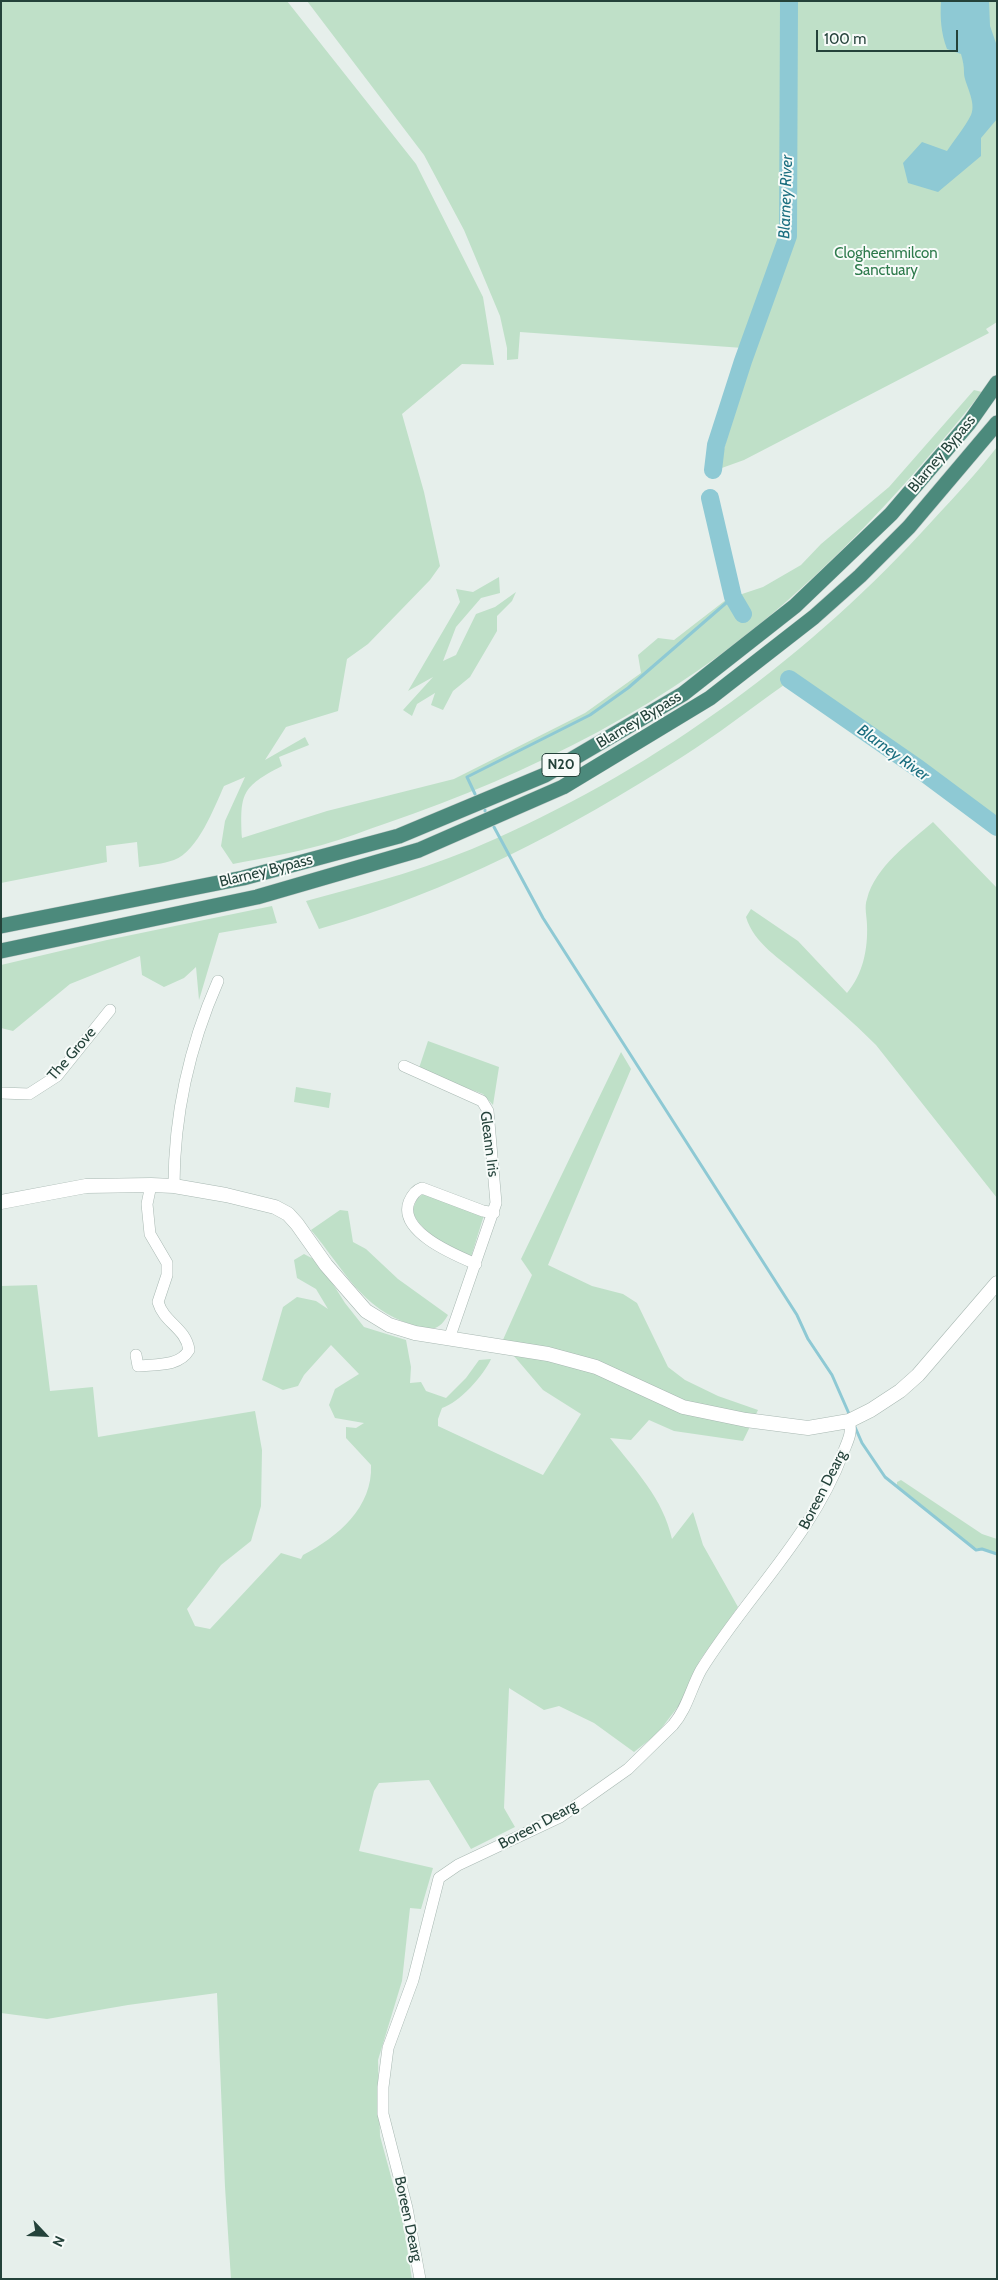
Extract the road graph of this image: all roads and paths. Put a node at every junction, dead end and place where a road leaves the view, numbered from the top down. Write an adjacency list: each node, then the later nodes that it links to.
1 (997, 383): 3 (highway, Blarney Bypass / N20)
2 (997, 423): 4 (highway, Blarney Bypass / N20)
3 (1, 926)
4 (1, 951)
5 (218, 981): 10 (street)
6 (110, 1010): 8 (street, The Grove)
7 (404, 1066): 12 (street, Gleann Iris)
8 (1, 1093)
9 (151, 1185): 10 (street); 11 (street); 16 (street)
10 (174, 1186): 15 (street)
11 (1, 1202)
12 (494, 1213): 13 (street, Gleann Iris); 13 (street)
13 (476, 1264): 15 (street, Gleann Iris)
14 (997, 1283): 17 (street)
15 (449, 1338): 17 (street)
16 (136, 1355)
17 (852, 1419): 18 (street, Boreen Dearg)
18 (420, 2279)

